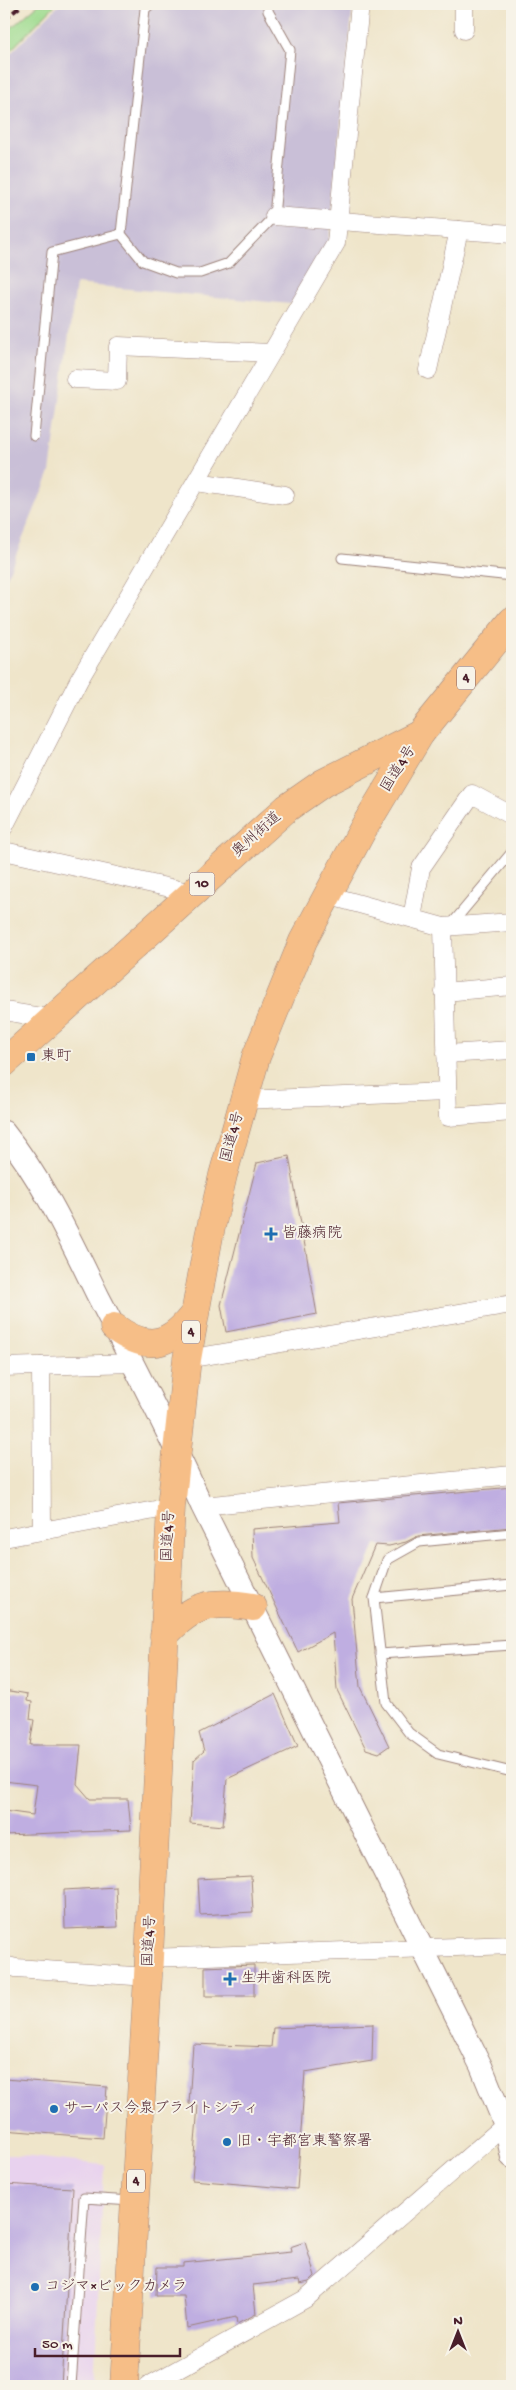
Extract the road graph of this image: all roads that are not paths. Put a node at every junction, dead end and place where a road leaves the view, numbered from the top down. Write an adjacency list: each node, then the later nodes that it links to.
1 (151, 4): 9 (lane)
2 (268, 4): 6 (lane)
3 (360, 4): 7 (street)
4 (464, 4): 5 (street)
5 (464, 30)
6 (274, 216): 7 (street); 9 (lane)
7 (338, 221): 8 (street); 11 (street)
8 (459, 230): 10 (street); 12 (street)
9 (121, 234): 14 (lane)
10 (512, 234)
11 (270, 353): 13 (street); 15 (street)
12 (428, 370)
13 (75, 379)
14 (34, 436)
15 (197, 482): 16 (street); 22 (street)
16 (285, 495)
17 (342, 558): 18 (lane)
18 (512, 576)
19 (512, 621): 20 (main road, 奥州街道 / 4)
20 (420, 734): 25 (main road, 奥州街道 / 10); 26 (main road, 国道4号 / 4)
21 (509, 814): 27 (street)
22 (4, 827)
23 (4, 851): 25 (street)
24 (512, 852): 29 (lane)
25 (193, 893): 33 (main road, 奥州街道 / 10)
26 (327, 895): 27 (street); 38 (main road, 国道4号 / 4)
27 (412, 918): 29 (street)
28 (512, 922): 29 (street)
29 (446, 927): 31 (street)
30 (512, 986): 31 (street)
31 (444, 992): 35 (street)
32 (4, 1011): 33 (street)
33 (53, 1018): 36 (main road, 奥州街道 / 10)
34 (512, 1050): 35 (street)
35 (446, 1054): 37 (street)
36 (4, 1062)
37 (447, 1092): 38 (street); 39 (street)
38 (243, 1100): 42 (main road, 国道4号 / 4)
39 (512, 1112)
40 (4, 1132): 43 (street)
41 (512, 1304): 44 (street)
42 (194, 1314): 43 (main road); 44 (main road, 国道4号 / 4)
43 (114, 1327): 45 (street)
44 (187, 1359): 48 (main road, 国道4号 / 4)
45 (132, 1363): 46 (street); 48 (street)
46 (41, 1366): 47 (street); 52 (street)
47 (4, 1367)
48 (176, 1448): 50 (street); 51 (main road, 国道4号 / 4)
49 (512, 1475): 50 (street)
50 (202, 1506): 57 (street)
51 (170, 1507): 52 (street); 58 (main road, 国道4号 / 4)
52 (42, 1531): 54 (street)
53 (512, 1533): 56 (lane)
54 (4, 1538)
55 (512, 1585): 56 (lane)
56 (374, 1598): 60 (lane)
57 (252, 1607): 58 (main road); 63 (street)
58 (164, 1636): 65 (main road, 国道4号 / 4)
59 (512, 1645): 60 (lane)
60 (380, 1654): 61 (lane)
61 (512, 1772)
62 (512, 1945): 63 (street)
63 (424, 1949): 65 (street); 66 (street)
64 (4, 1965): 65 (street)
65 (148, 1967): 68 (main road, 国道4号 / 4)
66 (509, 2122): 67 (street); 71 (street)
67 (512, 2157)
68 (135, 2201): 69 (lane); 70 (main road, 国道4号 / 4)
69 (71, 2386)
70 (124, 2386)
71 (148, 2386)

